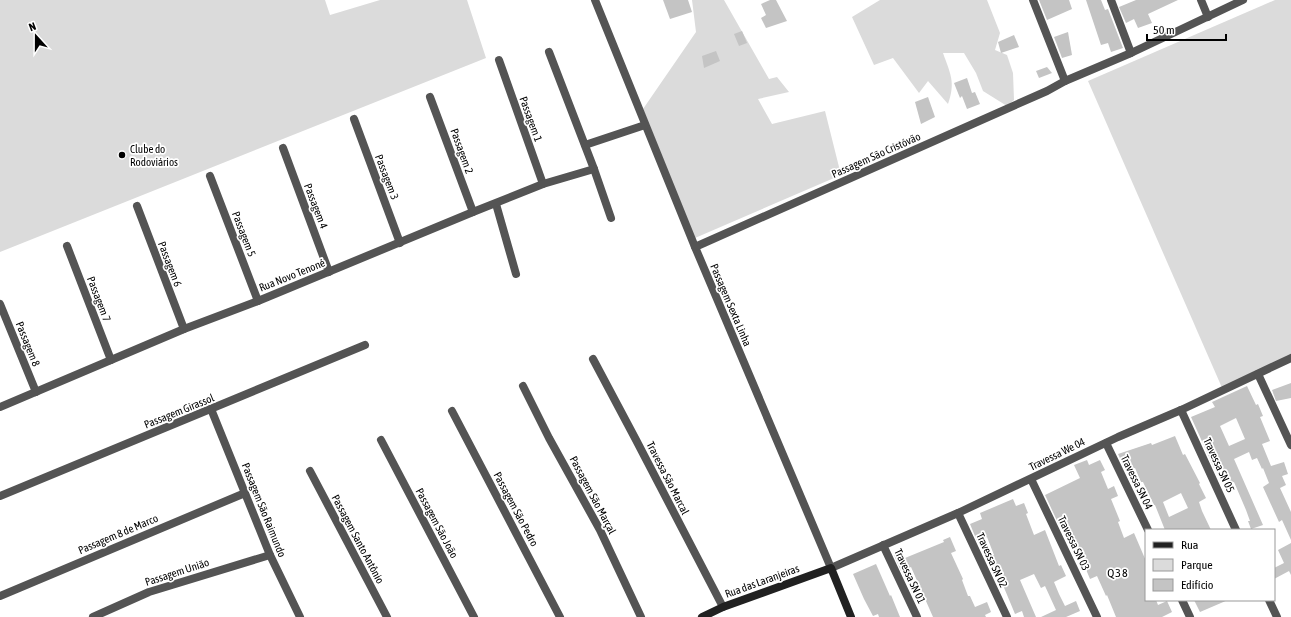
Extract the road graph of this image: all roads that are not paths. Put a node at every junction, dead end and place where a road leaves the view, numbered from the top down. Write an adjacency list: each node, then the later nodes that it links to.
1 (1033, 0): 10 (street)
2 (1111, 0): 8 (street)
3 (1201, 0): 6 (street)
4 (1243, 0): 6 (street, Passagem São Cristóvão)
5 (596, 1): 13 (street, Passagem Sexta Linha)
6 (1208, 16): 8 (street, Passagem São Cristóvão)
7 (549, 52): 14 (street)
8 (1131, 53): 10 (street, Passagem São Cristóvão)
9 (499, 60): 18 (street, Passagem 1)
10 (1065, 81): 25 (street, Passagem São Cristóvão)
11 (430, 97): 21 (street, Passagem 2)
12 (354, 119): 23 (street, Passagem 3)
13 (645, 125): 14 (street); 25 (street, Passagem Sexta Linha)
14 (585, 145): 16 (street)
15 (283, 148): 26 (street, Passagem 4)
16 (594, 169): 18 (street, Rua Novo Tenoné); 22 (street)
17 (210, 176): 28 (street, Passagem 5)
18 (543, 184): 19 (street, Rua Novo Tenoné)
19 (496, 204): 21 (street, Rua Novo Tenoné); 27 (street)
20 (136, 206): 30 (street, Passagem 6)
21 (473, 212): 23 (street, Rua Novo Tenoné)
22 (611, 218)
23 (400, 243): 26 (street, Rua Novo Tenoné)
24 (67, 246): 34 (street, Passagem 7)
25 (695, 247): 54 (street, Passagem Sexta Linha)
26 (329, 272): 28 (street, Rua Novo Tenoné)
27 (516, 274)
28 (258, 301): 30 (street, Rua Novo Tenoné)
29 (0, 304): 37 (street, Passagem 8)
30 (184, 329): 34 (street, Rua Novo Tenoné)
31 (365, 345): 39 (street, Passagem Girassol)
32 (1291, 358): 35 (street, Travessa We 04)
33 (593, 359): 58 (street, Travessa São Marcal)
34 (111, 360): 37 (street, Rua Novo Tenoné)
35 (1258, 374): 40 (street, Travessa We 04); 44 (street)
36 (522, 386): 64 (street, Passagem São Marçal)
37 (36, 392): 38 (street, Rua Novo Tenoné)
38 (0, 407)
39 (211, 409): 47 (street, Passagem São Raimundo); 48 (street, Passagem Girassol)
40 (1181, 410): 43 (street, Travessa We 04); 51 (street, Travessa SN 05)
41 (452, 411): 63 (street, Passagem São Pedro)
42 (381, 440): 62 (street, Passagem São João)
43 (1106, 443): 46 (street, Travessa We 04); 50 (street, Travessa SN 04)
44 (1291, 445)
45 (310, 471): 61 (street, Passagem Santo Antônio)
46 (1031, 479): 49 (street, Travessa We 04); 69 (street, Travessa SN 03)
47 (245, 493): 53 (street, Passagem São Raimundo); 55 (street, Passagem 8 de Marco)
48 (0, 496)
49 (958, 512): 52 (street, Travessa We 04); 68 (street, Travessa SN 02)
50 (1148, 529)
51 (1236, 529)
52 (883, 545): 54 (street, Travessa We 04); 67 (street, Travessa SN 01)
53 (270, 555): 59 (street, Passagem União); 60 (street, Passagem São Raimundo)
54 (830, 568): 58 (street, Rua das Laranjeiras); 66 (street, Passagem Sexta Linha)
55 (0, 596)
56 (1182, 601): 70 (street)
57 (1269, 601): 71 (street)
58 (723, 607): 65 (street, Rua das Laranjeiras)
59 (93, 617)
60 (300, 617)
61 (387, 617)
62 (474, 617)
63 (560, 617)
64 (640, 617)
65 (702, 617)
66 (851, 617)
67 (916, 617)
68 (1006, 617)
69 (1097, 617)
70 (1190, 617)
71 (1276, 617)

